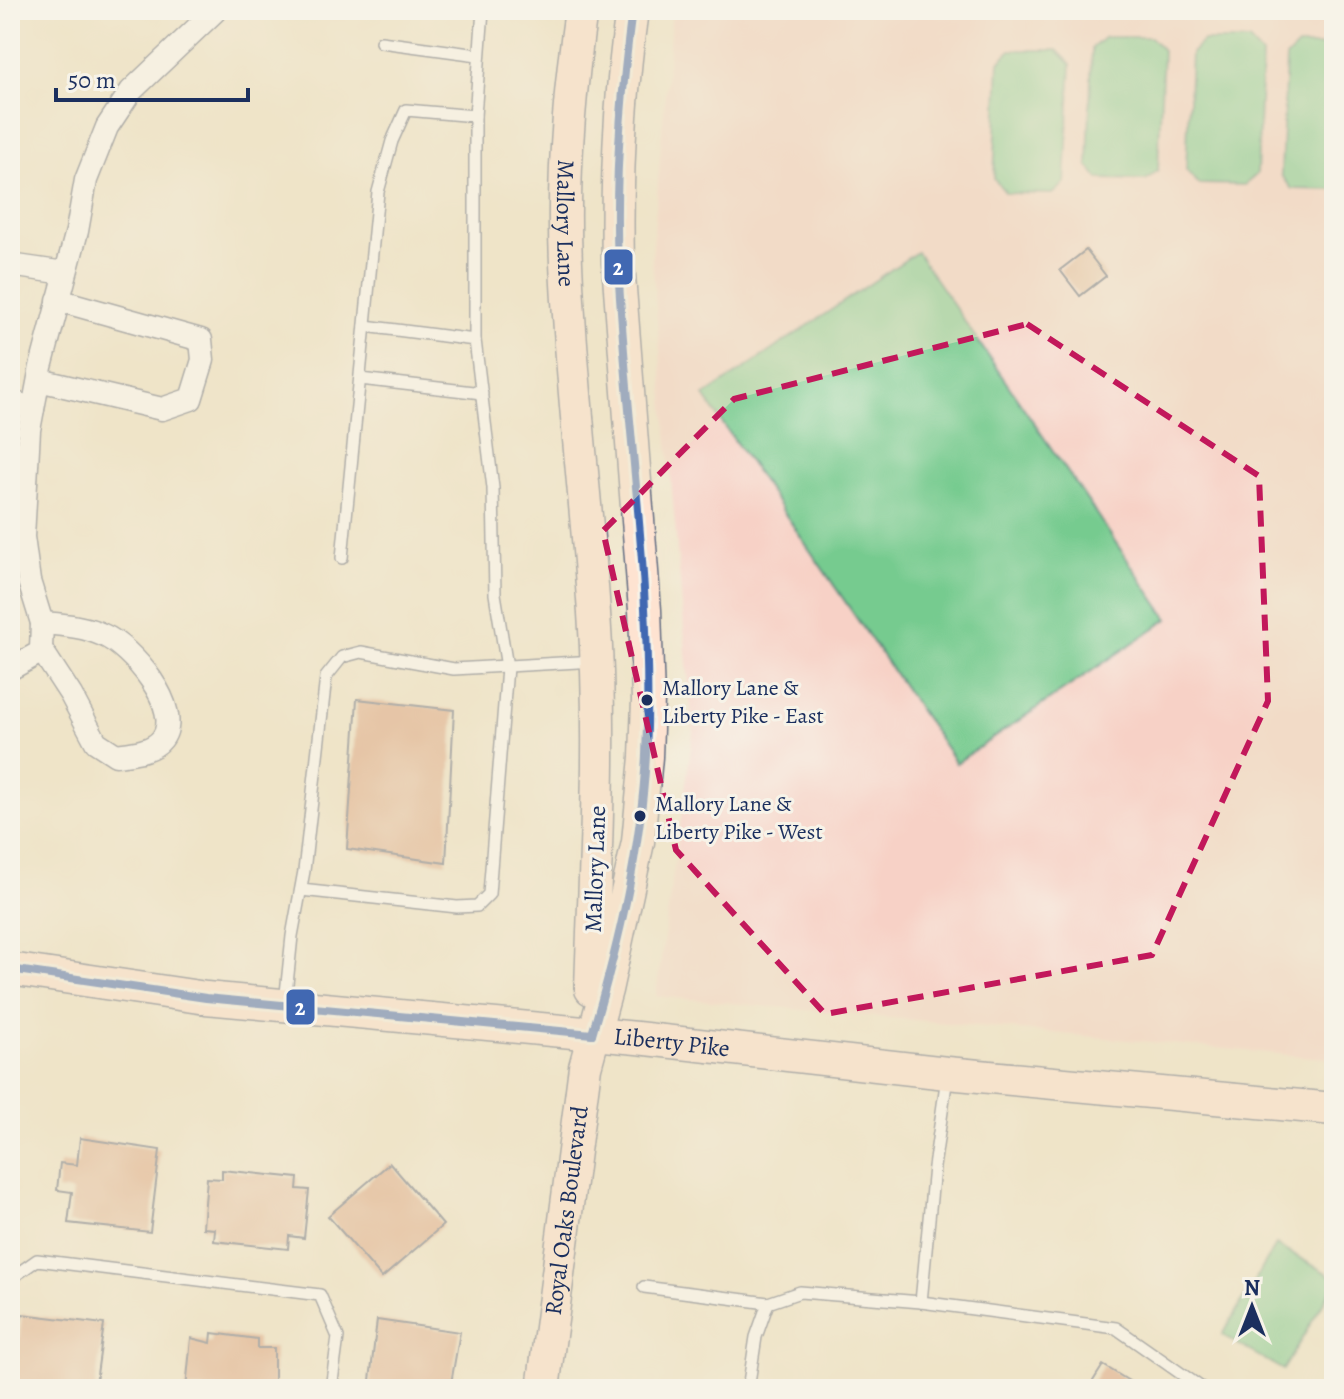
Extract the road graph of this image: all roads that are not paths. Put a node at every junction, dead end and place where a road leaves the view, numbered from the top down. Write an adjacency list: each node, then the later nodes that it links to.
1 (216, 10): 9 (street)
2 (483, 10): 6 (lane)
3 (581, 10): 21 (main road, Mallory Lane)
4 (632, 10): 27 (main road, Mallory Lane)
5 (381, 42): 6 (lane)
6 (478, 55): 7 (lane)
7 (475, 116): 11 (lane); 12 (lane)
8 (10, 265): 9 (street)
9 (65, 273): 10 (street)
10 (58, 300): 14 (street); 14 (street)
11 (365, 326): 12 (lane); 13 (lane)
12 (475, 340): 15 (lane)
13 (360, 379): 15 (lane); 18 (lane)
14 (39, 380): 17 (street)
15 (482, 393): 22 (lane)
16 (10, 401): 17 (street)
17 (33, 409): 19 (street)
18 (342, 558)
19 (42, 623): 20 (street); 20 (street)
20 (41, 649): 23 (street)
21 (597, 661): 22 (lane); 27 (main road, Mallory Lane)
22 (507, 667): 24 (lane); 24 (lane)
23 (10, 669)
24 (301, 890): 26 (lane)
25 (10, 969): 26 (main road, Liberty Pike)
26 (284, 1006): 27 (main road, Liberty Pike)
27 (592, 1034): 28 (main road, Liberty Pike); 35 (main road, Royal Oaks Boulevard)
28 (947, 1073): 29 (main road, Liberty Pike); 32 (lane)
29 (1334, 1109)
30 (10, 1279): 34 (lane)
31 (644, 1287): 33 (lane)
32 (921, 1302): 33 (lane); 37 (lane)
33 (768, 1303): 36 (lane)
34 (331, 1389)
35 (543, 1389)
36 (748, 1389)
37 (1203, 1389)

